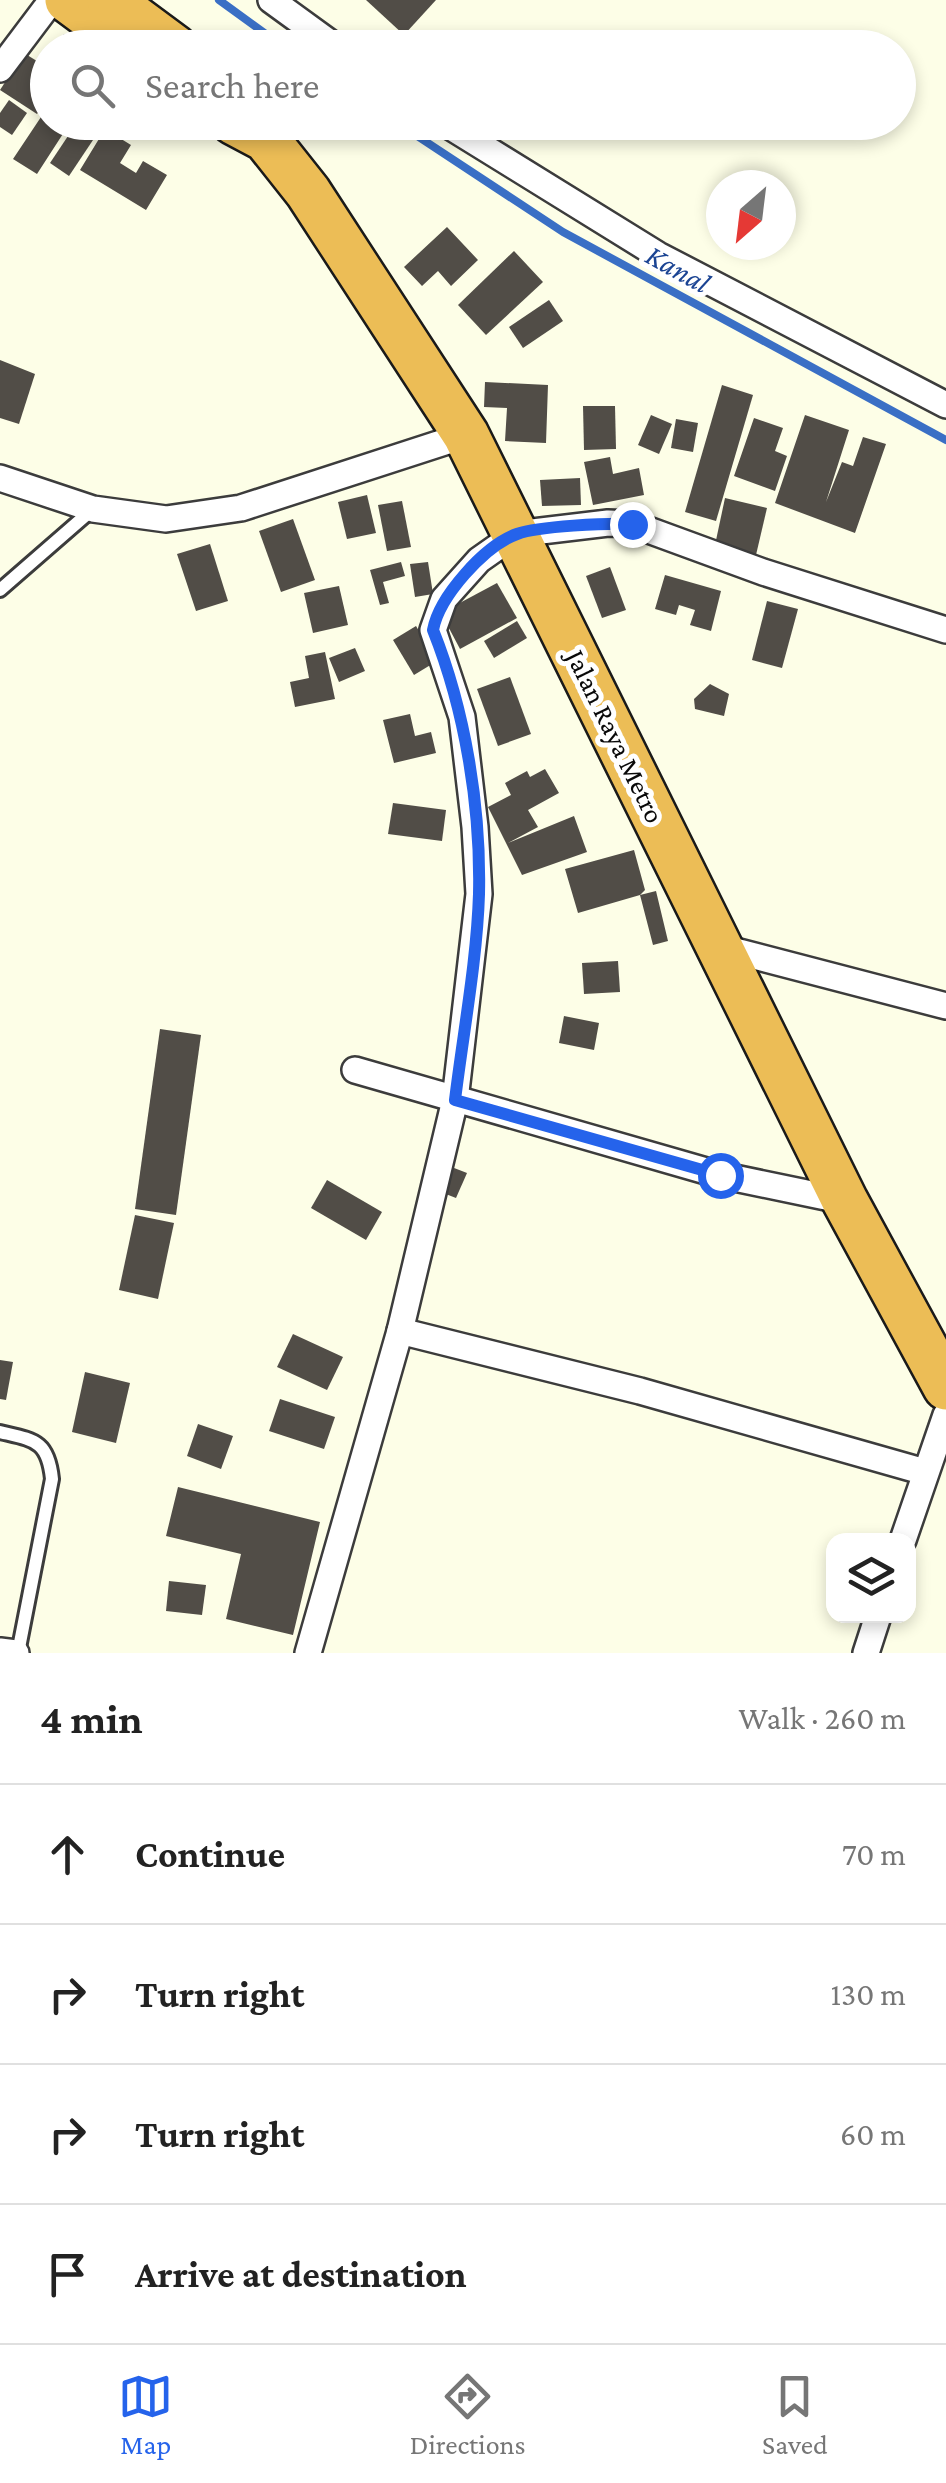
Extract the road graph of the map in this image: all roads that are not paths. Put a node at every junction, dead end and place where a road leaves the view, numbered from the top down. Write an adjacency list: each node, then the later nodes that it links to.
1 (52, 0): 8 (street)
2 (68, 0): 5 (highway)
3 (110, 0): 6 (highway)
4 (271, 0): 7 (street)
5 (108, 30)
6 (151, 30)
7 (313, 30)
8 (0, 69)
9 (264, 140): 12 (highway, Jalan Raya Metro)
10 (472, 140): 11 (street)
11 (946, 406)
12 (466, 435): 14 (street); 15 (highway, Jalan Raya Metro)
13 (0, 478): 14 (street)
14 (93, 509): 16 (lane)
15 (516, 534): 17 (street); 18 (highway, Jalan Raya Metro); 21 (street)
16 (0, 590)
17 (946, 630)
18 (720, 947): 19 (street); 22 (highway, Jalan Raya Metro)
19 (946, 1006)
20 (355, 1070): 21 (street)
21 (455, 1100): 22 (street); 23 (street)
22 (845, 1201): 24 (highway, Jalan Raya Metro)
23 (400, 1331): 27 (street); 32 (street)
24 (946, 1386)
25 (946, 1415): 27 (street)
26 (0, 1432): 31 (lane)
27 (925, 1472): 28 (street)
28 (905, 1533)
29 (876, 1623): 33 (street)
30 (0, 1651): 31 (street)
31 (17, 1653)
32 (308, 1653)
33 (866, 1653)

